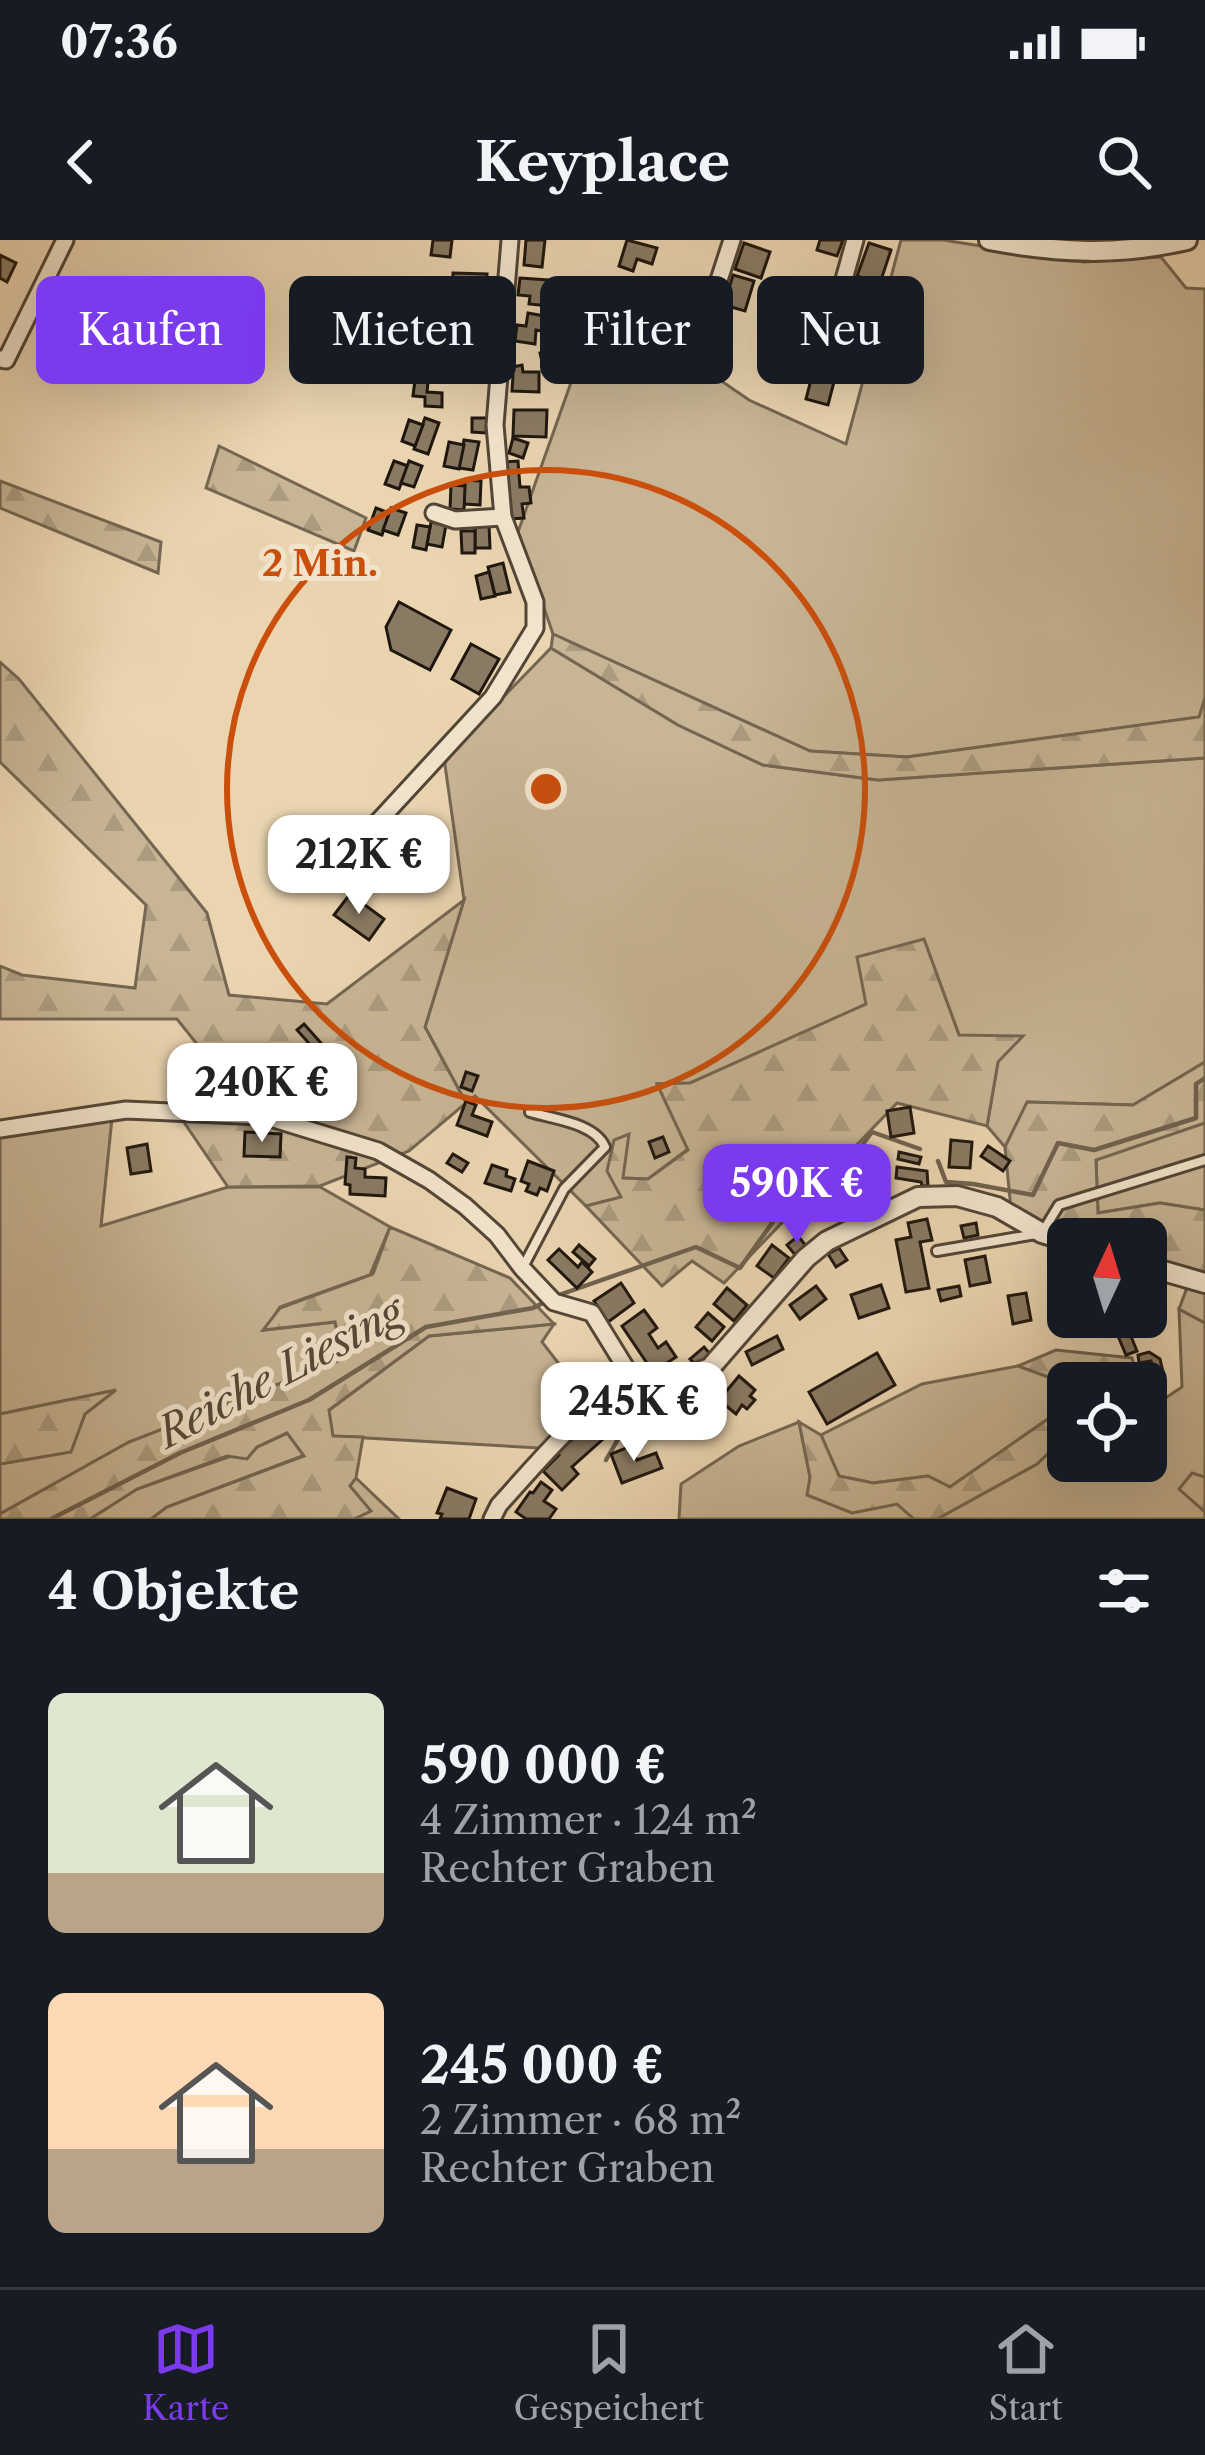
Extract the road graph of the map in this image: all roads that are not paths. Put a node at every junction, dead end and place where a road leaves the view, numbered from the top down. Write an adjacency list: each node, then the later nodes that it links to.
1 (65, 240): 9 (street)
2 (510, 240): 11 (street)
3 (731, 240): 7 (street)
4 (855, 240): 8 (street)
5 (988, 240): 6 (street)
6 (1187, 240)
7 (720, 276)
8 (845, 276)
9 (3, 359)
10 (434, 513): 11 (street)
11 (503, 517): 12 (street)
12 (351, 851)
13 (530, 1112): 19 (lane)
14 (0, 1130): 19 (street)
15 (1205, 1160): 16 (lane)
16 (1042, 1233): 17 (street); 18 (lane); 22 (street)
17 (1047, 1235)
18 (938, 1251)
19 (522, 1268): 22 (street)
20 (1167, 1272): 21 (street)
21 (1205, 1283)
22 (632, 1378): 23 (street)
23 (492, 1519)

